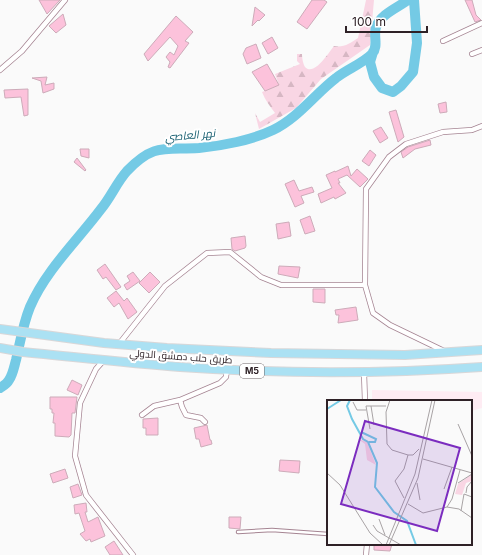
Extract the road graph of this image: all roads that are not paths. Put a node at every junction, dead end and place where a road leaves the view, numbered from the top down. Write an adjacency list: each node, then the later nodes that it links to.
1 (65, 0): 6 (street)
2 (482, 23): 3 (street)
3 (443, 41)
4 (482, 50): 5 (street)
5 (472, 54)
6 (0, 70)
7 (482, 126): 8 (street)
8 (365, 285): 10 (street); 13 (street)
9 (0, 329): 10 (highway, M5)
10 (119, 344): 13 (highway, M5)
11 (0, 348): 14 (highway, طريق حلب دمشق الدولي / M5)
12 (482, 350): 13 (highway, M5)
13 (448, 352)
14 (104, 360): 16 (highway, طريق حلب دمشق الدولي / M5); 25 (street)
15 (482, 367): 17 (highway, طريق حلب دمشق الدولي / M5)
16 (227, 369): 17 (highway, طريق حلب دمشق الدولي / M5); 18 (street)
17 (364, 373): 19 (street)
18 (180, 400): 20 (street); 21 (street)
19 (365, 400)
20 (142, 415)
21 (205, 422)
22 (238, 532): 23 (lane)
23 (327, 534)
24 (367, 545): 26 (street)
25 (132, 555)
26 (366, 555)

